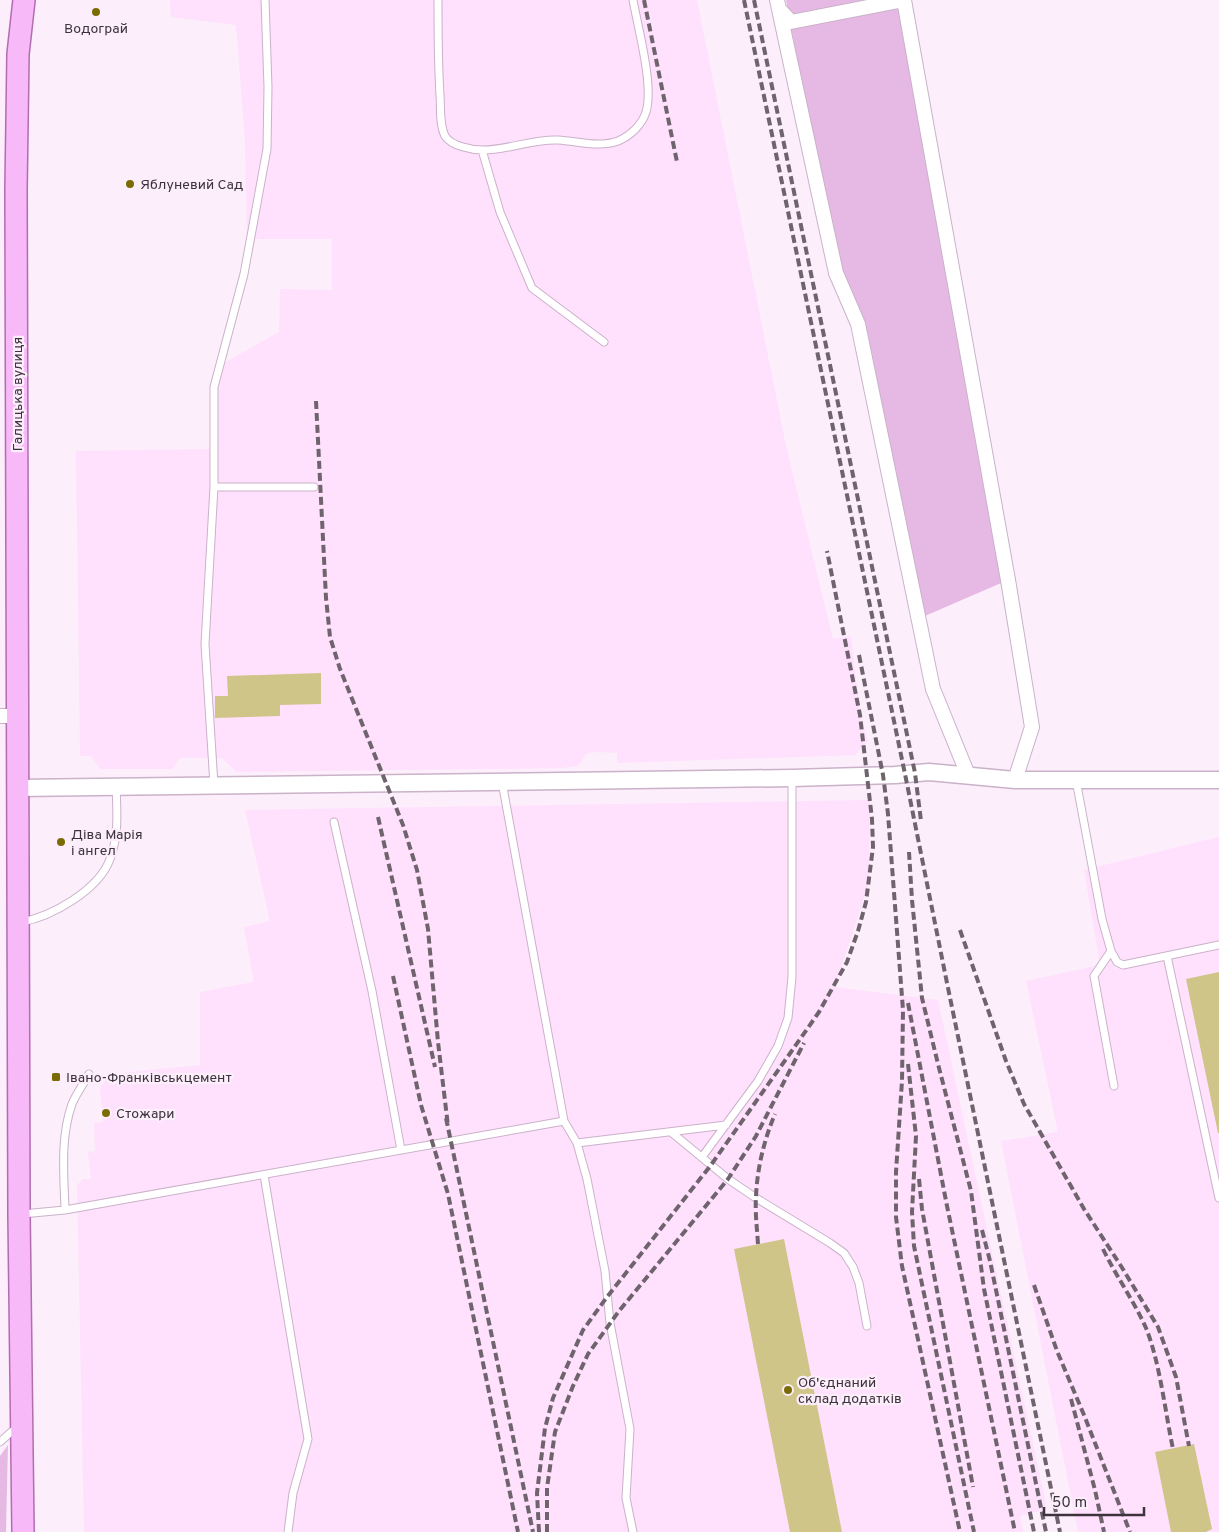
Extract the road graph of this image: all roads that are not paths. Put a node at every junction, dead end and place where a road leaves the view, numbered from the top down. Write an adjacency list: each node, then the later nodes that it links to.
1 (24, 0): 11 (main road, Галицька вулиця)
2 (265, 0): 9 (lane)
3 (438, 0): 7 (lane)
4 (633, 0): 7 (lane)
5 (904, 0): 6 (street); 14 (street)
6 (778, 5): 12 (street)
7 (482, 150): 8 (lane)
8 (604, 342)
9 (214, 487): 10 (lane); 18 (lane)
10 (314, 487)
11 (9, 716): 20 (main road, Галицька вулиця)
12 (968, 775): 13 (street); 14 (street)
13 (792, 778): 17 (street); 29 (lane)
14 (1015, 780): 15 (street)
15 (1076, 780): 16 (street); 24 (lane)
16 (1219, 780)
17 (502, 782): 18 (street); 28 (lane)
18 (214, 785): 19 (street)
19 (116, 786): 20 (street); 22 (lane)
20 (18, 788): 22 (main road, Галицька вулиця)
21 (334, 822): 32 (lane)
22 (19, 922): 37 (main road, Галицька вулиця)
23 (1219, 945): 25 (lane)
24 (1111, 951): 25 (lane); 27 (lane)
25 (1167, 956): 35 (lane)
26 (89, 1074): 36 (lane)
27 (1114, 1086)
28 (564, 1121): 31 (lane); 32 (lane)
29 (726, 1125): 30 (lane); 33 (lane)
30 (671, 1132): 31 (lane); 33 (lane)
31 (577, 1143): 43 (lane)
32 (401, 1150): 34 (lane)
33 (702, 1158): 38 (lane)
34 (264, 1175): 36 (lane); 42 (lane)
35 (1219, 1198)
36 (65, 1210): 37 (lane)
37 (19, 1214): 39 (main road, Галицька вулиця)
38 (867, 1326)
39 (22, 1422): 40 (lane); 41 (main road, Галицька вулиця)
40 (0, 1442)
41 (23, 1532)
42 (288, 1532)
43 (633, 1532)

